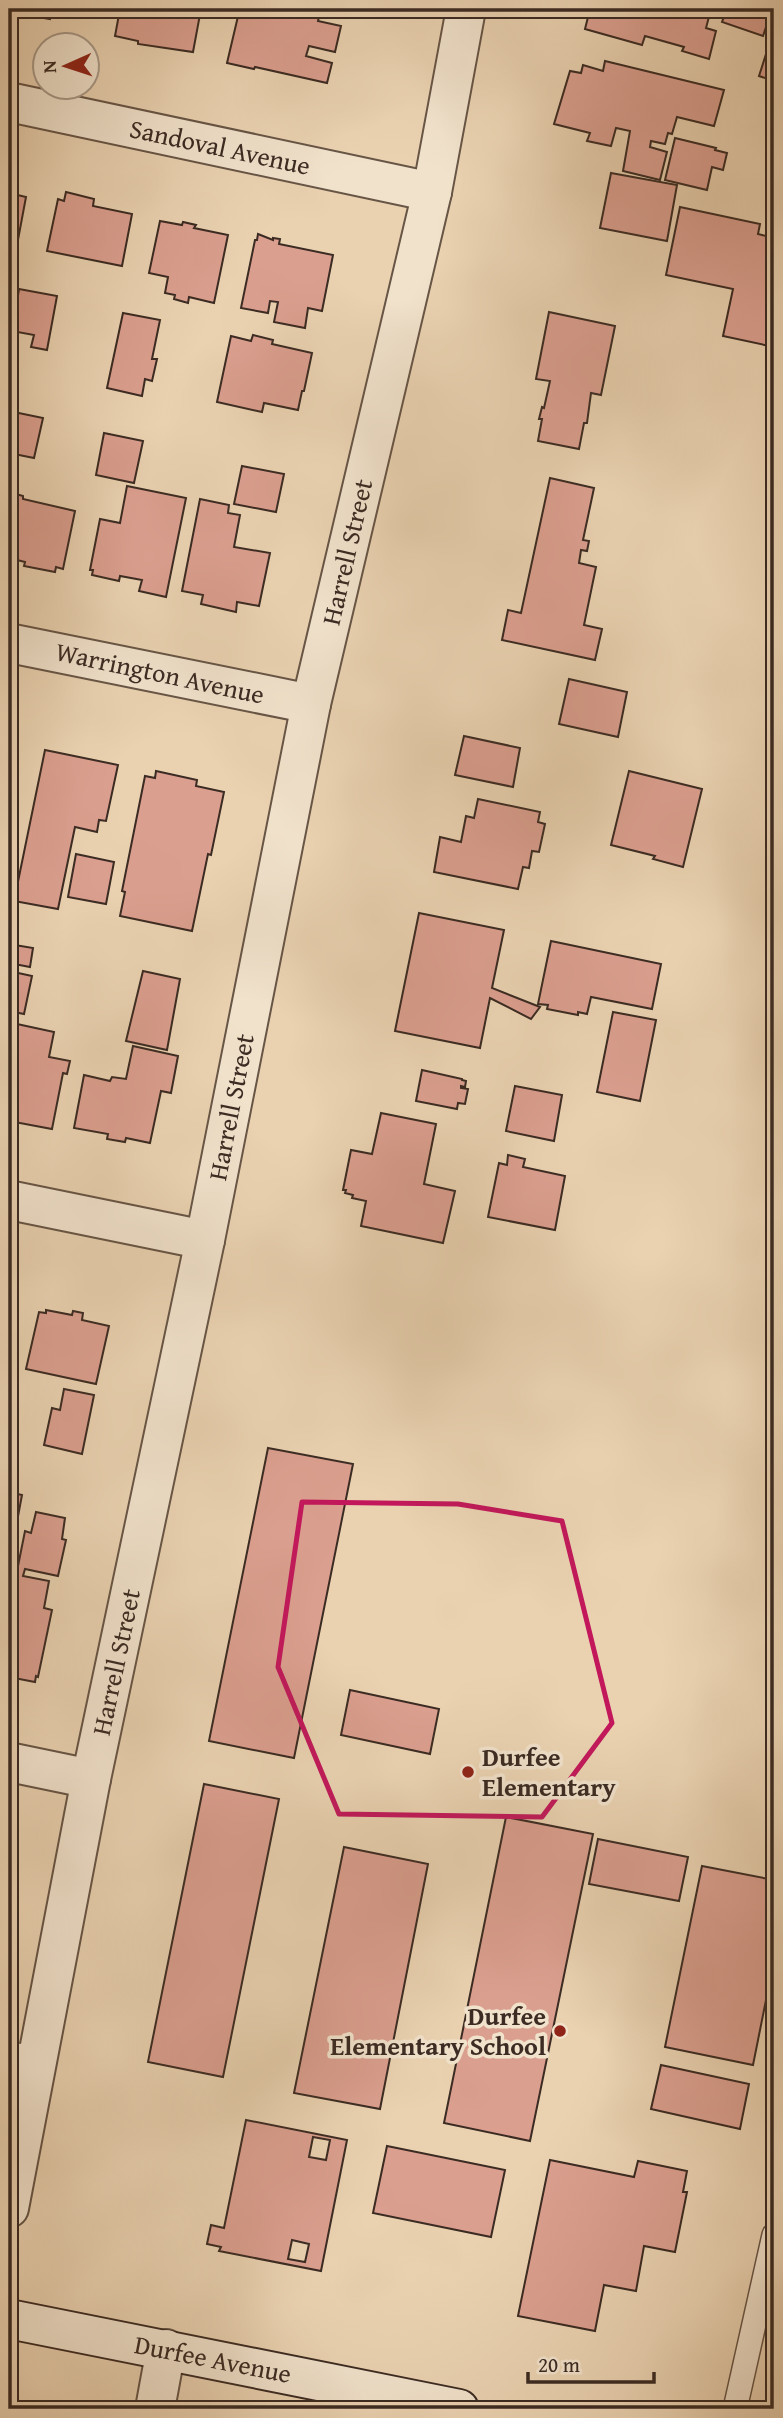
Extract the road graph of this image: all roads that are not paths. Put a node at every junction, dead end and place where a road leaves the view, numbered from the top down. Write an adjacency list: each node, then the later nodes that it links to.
1 (466, 9): 3 (street, Harrell Street)
2 (9, 102): 3 (street, Sandoval Avenue)
3 (432, 192): 5 (street, Harrell Street)
4 (9, 643): 5 (street, Warrington Avenue)
5 (311, 704): 7 (street, Harrell Street)
6 (9, 1200): 7 (street)
7 (205, 1240): 9 (street, Harrell Street)
8 (9, 1762): 9 (street)
9 (91, 1779): 10 (street, Harrell Street)
10 (23, 2056): 11 (street, Harrell Street)
11 (9, 2208)
12 (774, 2235): 17 (lane)
13 (9, 2319): 14 (street, Durfee Avenue)
14 (166, 2349): 15 (street); 16 (street, Durfee Avenue)
15 (155, 2409)
16 (459, 2409)
17 (735, 2409)

